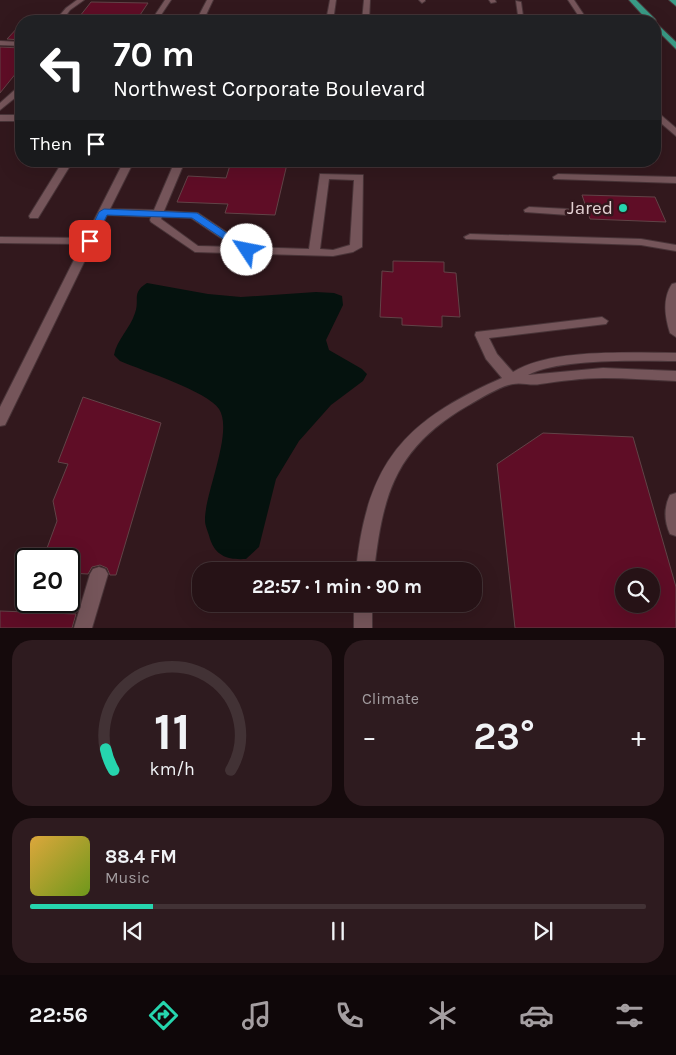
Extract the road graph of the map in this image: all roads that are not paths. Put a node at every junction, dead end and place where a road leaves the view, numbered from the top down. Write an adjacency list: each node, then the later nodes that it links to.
1 (81, 0): 11 (street)
2 (168, 0): 12 (street)
3 (210, 0): 13 (street)
4 (334, 0): 14 (street)
5 (367, 0): 15 (street)
6 (571, 0): 17 (street)
7 (632, 0): 18 (main road)
8 (672, 0): 10 (main road)
9 (518, 2): 16 (street)
10 (676, 4)
11 (63, 15)
12 (158, 15)
13 (202, 15)
14 (331, 15)
15 (366, 15)
16 (521, 15)
17 (581, 15)
18 (646, 15)
19 (661, 31): 22 (main road)
20 (0, 43): 21 (street)
21 (15, 44)
22 (676, 47)
23 (15, 93): 24 (street)
24 (7, 100): 25 (street); 26 (street)
25 (15, 101)
26 (0, 107)
27 (0, 118): 28 (street)
28 (15, 118)
29 (661, 118): 31 (street)
30 (661, 124): 31 (street)
31 (668, 124): 32 (street)
32 (676, 133)
33 (64, 167): 41 (street)
34 (127, 167): 39 (street)
35 (177, 167): 42 (street)
36 (558, 177): 37 (street)
37 (676, 180)
38 (529, 210): 40 (street)
39 (104, 212): 42 (street); 45 (street)
40 (568, 212)
41 (34, 216)
42 (156, 216): 48 (street); 48 (street)
43 (470, 237): 47 (street)
44 (0, 240): 45 (street)
45 (88, 245): 46 (street); 56 (street)
46 (0, 247)
47 (676, 248)
48 (247, 250): 49 (street)
49 (314, 252): 49 (street)
50 (676, 287): 52 (street)
51 (602, 321): 55 (street)
52 (676, 333)
53 (676, 357): 55 (street)
54 (676, 376): 55 (street)
55 (512, 380): 59 (street)
56 (0, 421)
57 (676, 499): 58 (street)
58 (676, 529)
59 (366, 562)
60 (99, 574): 62 (street)
61 (363, 612): 63 (street)
62 (82, 628)
63 (364, 628)

